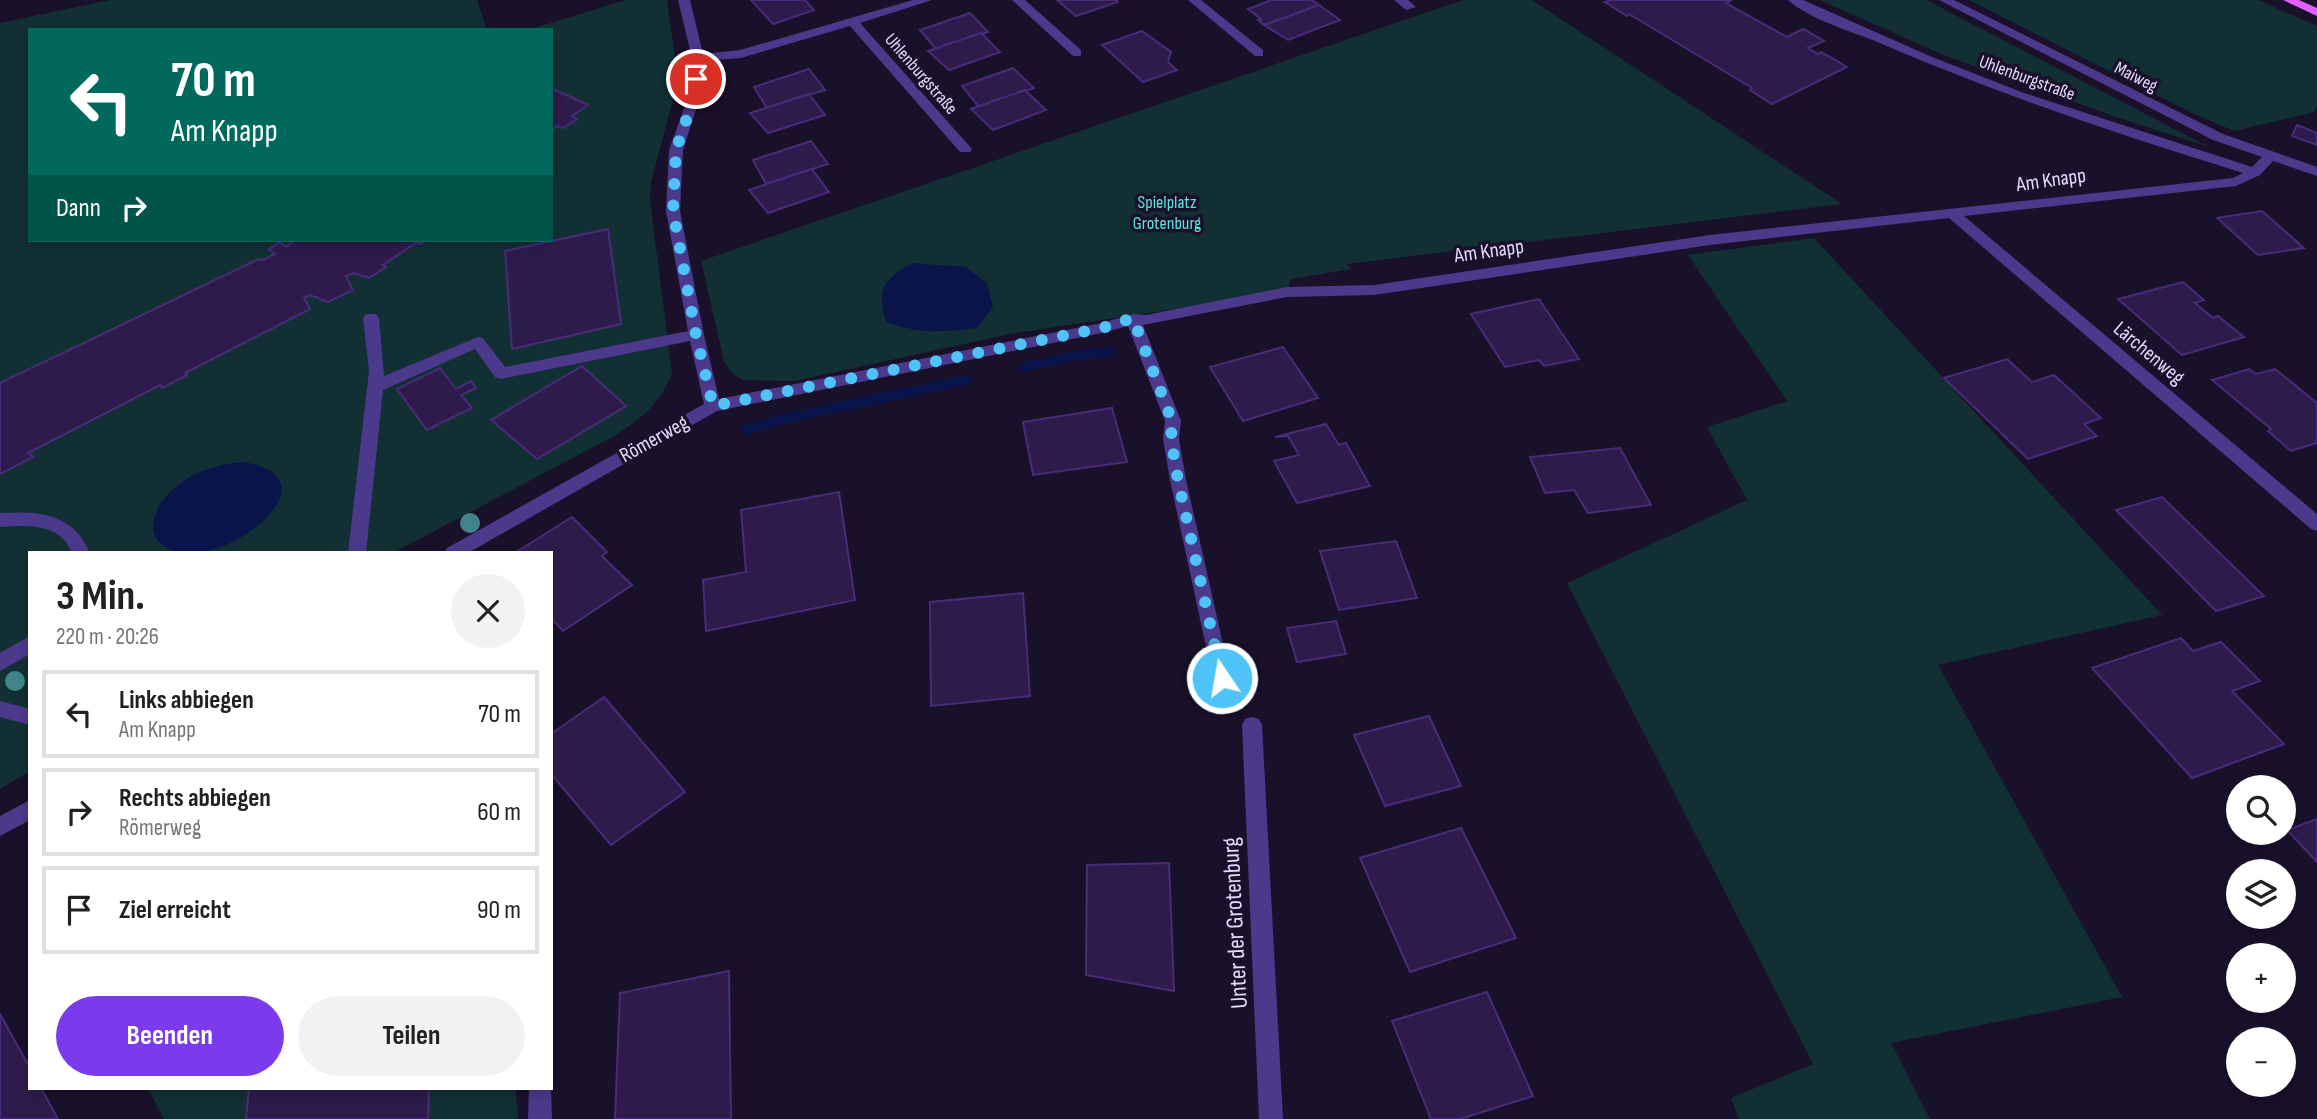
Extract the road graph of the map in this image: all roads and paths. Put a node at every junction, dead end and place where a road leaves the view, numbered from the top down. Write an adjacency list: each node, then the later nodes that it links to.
1 (684, 0): 12 (street, Römerweg)
2 (1018, 0): 10 (street)
3 (1194, 0): 11 (street)
4 (1794, 0): 15 (street, Uhlenburgstraße)
5 (1945, 0): 14 (street, Maiweg)
6 (2290, 0): 8 (main road)
7 (918, 1): 9 (street, Uhlenburgstraße)
8 (2317, 12)
9 (852, 21): 12 (street, Uhlenburgstraße); 13 (street, Uhlenburgstraße)
10 (1077, 53)
11 (1259, 53)
12 (698, 58): 20 (street, Römerweg)
13 (965, 149)
14 (2269, 157): 15 (street, Am Knapp); 16 (street, Maiweg)
15 (2255, 172): 17 (street, Am Knapp)
16 (2317, 172)
17 (1954, 215): 19 (street, Am Knapp); 24 (street, Lärchenweg)
18 (371, 318): 21 (street)
19 (1133, 318): 22 (street, Am Knapp); 30 (street)
20 (696, 335): 21 (street); 22 (street, Römerweg)
21 (374, 387): 26 (street)
22 (713, 406): 27 (street, Römerweg)
23 (0, 520): 25 (street)
24 (2317, 524)
25 (81, 551)
26 (357, 551)
27 (457, 551)
28 (28, 645): 29 (street)
29 (0, 663)
30 (1222, 678)
31 (0, 709): 32 (street)
32 (28, 716)
33 (1252, 725): 38 (street, Unter der Grotenburg)
34 (28, 810): 35 (street)
35 (0, 827)
36 (540, 1090): 37 (street)
37 (540, 1119)
38 (1271, 1119)

